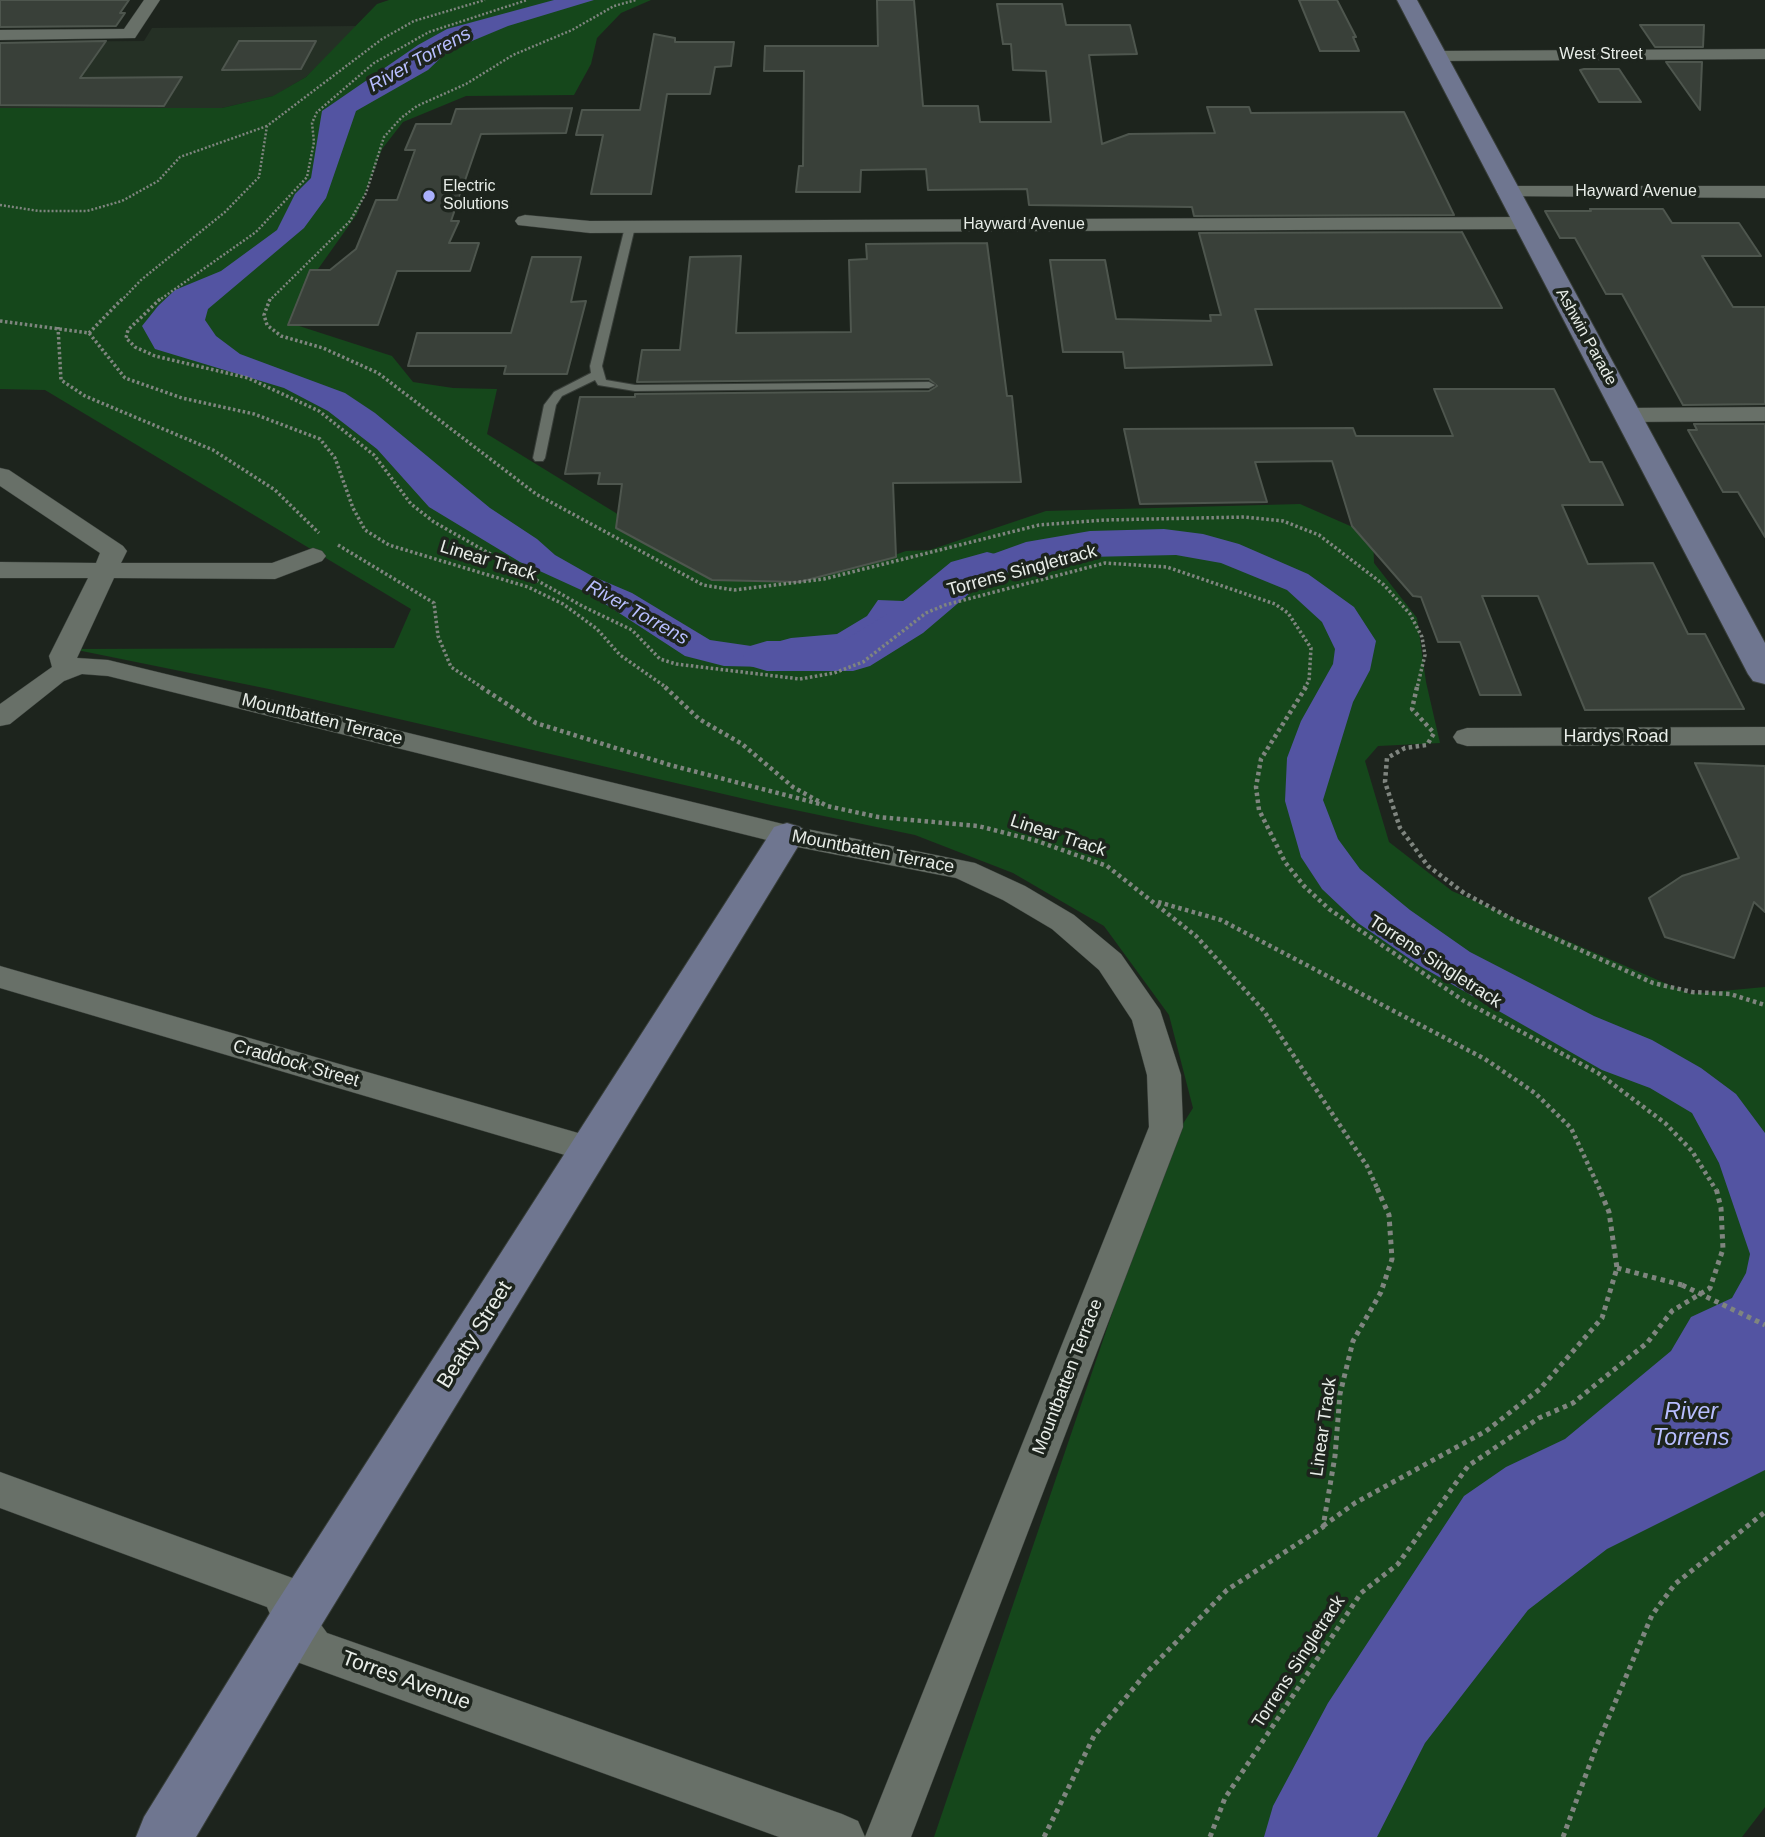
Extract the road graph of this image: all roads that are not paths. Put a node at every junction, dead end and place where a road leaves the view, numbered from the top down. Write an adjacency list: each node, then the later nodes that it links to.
1 (152, 0): 3 (street)
2 (1407, 0): 5 (street, Ashwin Parade)
3 (0, 35)
4 (1765, 54): 5 (street, West Street)
5 (1437, 55): 6 (street, Ashwin Parade)
6 (1507, 192): 7 (street, Hayward Avenue); 9 (street, Ashwin Parade)
7 (1765, 192)
8 (525, 221): 10 (street, Hayward Avenue)
9 (1524, 223): 10 (street, Hayward Avenue); 14 (street, Ashwin Parade)
10 (630, 227): 11 (lane)
11 (597, 374): 12 (lane); 15 (lane)
12 (929, 385)
13 (1765, 414): 14 (street)
14 (1628, 415): 21 (street, Ashwin Parade)
15 (539, 458)
16 (0, 475): 19 (street)
17 (313, 556): 19 (street)
18 (0, 570): 19 (street)
19 (103, 571): 20 (street)
20 (66, 670): 22 (street); 25 (street, Mountbatten Terrace)
21 (1765, 674)
22 (0, 718)
23 (1765, 736): 24 (street, Hardys Road)
24 (1467, 737)
25 (788, 835): 27 (street, Beatty Street); 32 (street, Mountbatten Terrace)
26 (0, 977): 27 (street, Craddock Street)
27 (592, 1150): 29 (street, Beatty Street)
28 (0, 1490): 29 (street, Torres Avenue)
29 (294, 1622): 30 (street, Beatty Street); 31 (street, Torres Avenue)
30 (164, 1837)
31 (842, 1837)
32 (888, 1837)

